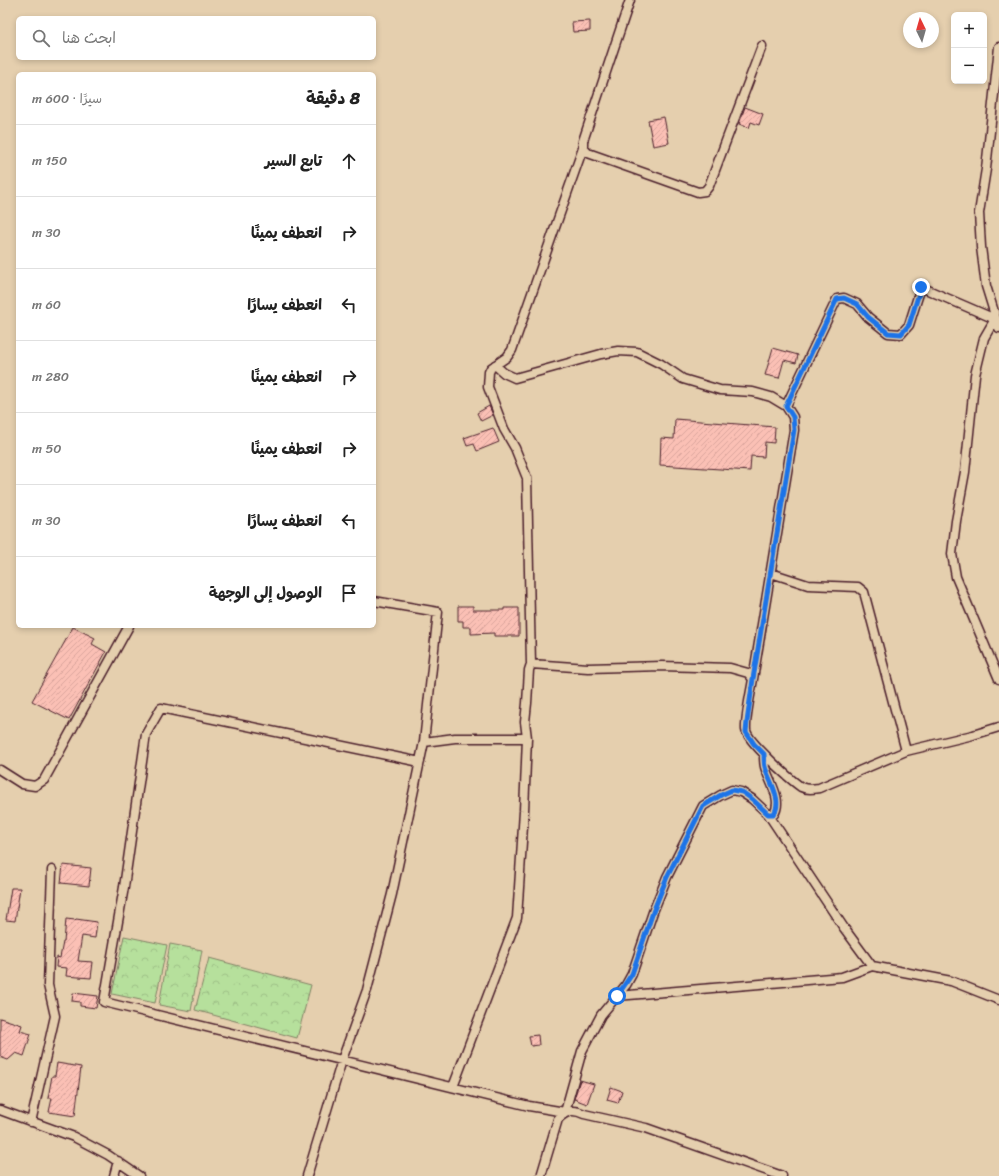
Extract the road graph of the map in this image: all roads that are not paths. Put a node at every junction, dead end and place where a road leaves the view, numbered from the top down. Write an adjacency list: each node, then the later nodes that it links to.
1 (630, 0): 4 (street)
2 (762, 46): 4 (street)
3 (999, 47): 5 (street)
4 (583, 148): 7 (street)
5 (995, 319): 6 (street); 8 (street); 14 (street)
6 (999, 328)
7 (495, 365): 8 (street); 12 (street)
8 (786, 406): 9 (street)
9 (771, 573): 13 (street); 18 (street)
10 (376, 601): 17 (street)
11 (128, 628): 21 (street)
12 (531, 664): 13 (street); 16 (street)
13 (753, 679): 19 (street)
14 (999, 679)
15 (999, 727): 18 (street)
16 (527, 738): 17 (street); 28 (street)
17 (424, 742): 20 (street)
18 (906, 751): 19 (street)
19 (764, 754): 22 (street)
20 (420, 762): 27 (street); 27 (street)
21 (0, 770)
22 (768, 814): 24 (street); 25 (street)
23 (52, 870): 31 (street)
24 (872, 966): 25 (street); 26 (street)
25 (617, 996): 30 (street)
26 (999, 1000)
27 (342, 1060): 28 (street); 35 (street)
28 (453, 1087): 30 (street)
29 (0, 1110): 31 (street)
30 (565, 1112): 36 (street); 37 (street)
31 (32, 1122): 32 (street)
32 (118, 1161): 33 (street); 34 (street)
33 (114, 1176)
34 (139, 1176)
35 (307, 1176)
36 (541, 1176)
37 (782, 1176)

